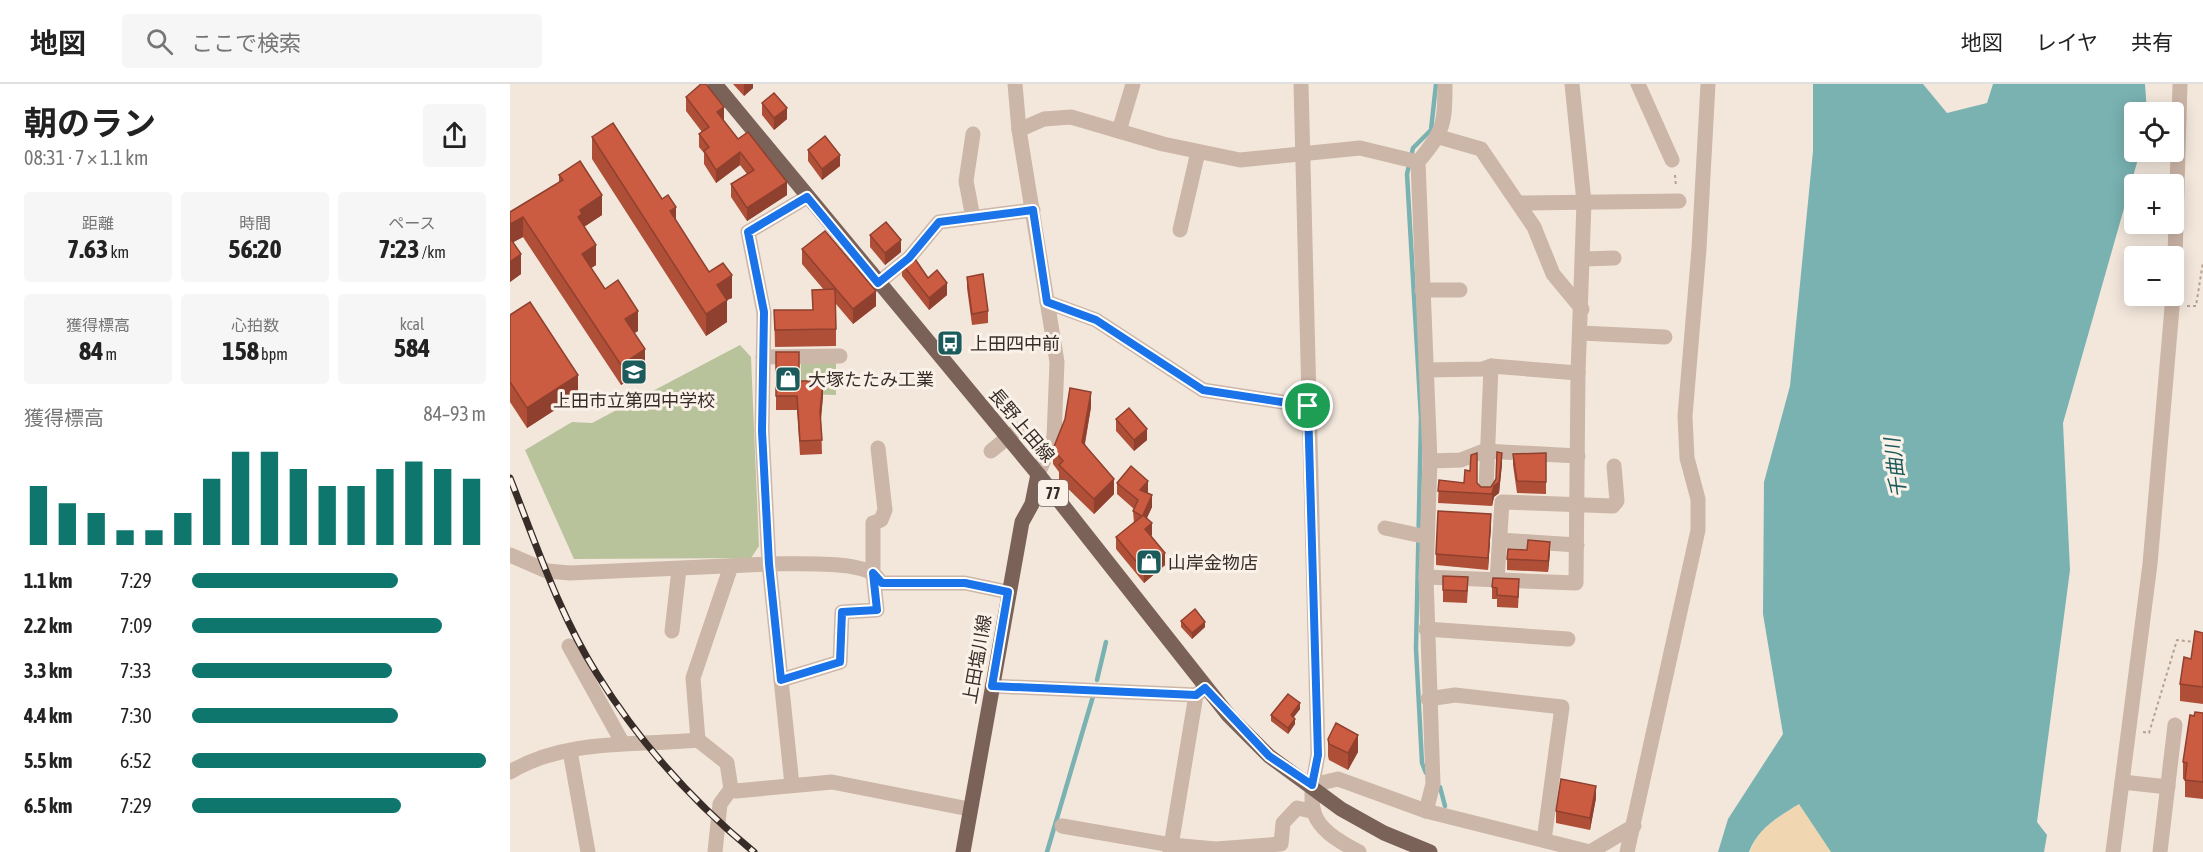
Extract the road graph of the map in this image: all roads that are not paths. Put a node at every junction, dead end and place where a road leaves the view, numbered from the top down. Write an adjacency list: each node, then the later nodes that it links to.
1 (715, 84): 18 (main road, 長野上田線 / 77)
2 (1015, 84): 10 (street)
3 (1133, 84): 11 (street)
4 (1301, 84): 15 (street)
5 (1445, 84): 13 (street)
6 (1572, 84): 21 (street)
7 (1638, 84): 16 (street)
8 (1708, 84): 90 (street)
9 (2180, 84): 25 (street)
10 (1019, 130): 11 (street); 22 (street)
11 (1119, 131): 14 (street)
12 (973, 134): 23 (street)
13 (1439, 137): 17 (street); 20 (street)
14 (1198, 152): 15 (street); 24 (street)
15 (1303, 153): 17 (street); 41 (street)
16 (1672, 160)
17 (1418, 162): 29 (street)
18 (807, 197): 28 (main road, 長野上田線 / 77); 37 (street)
19 (1679, 201): 21 (street)
20 (1518, 202): 21 (street); 33 (street)
21 (1584, 202): 27 (street)
22 (1033, 210): 23 (street); 31 (street)
23 (973, 218): 28 (street)
24 (1180, 230)
25 (2175, 246)
26 (1614, 258): 27 (street)
27 (1583, 259): 33 (street)
28 (878, 283): 49 (main road, 長野上田線 / 77)
29 (1422, 290): 30 (street); 39 (street)
30 (1460, 290)
31 (1047, 302): 41 (street); 49 (street)
32 (2178, 306): 81 (street)
33 (1582, 309): 34 (street)
34 (1581, 333): 35 (street); 40 (street)
35 (1665, 337)
36 (840, 356): 37 (street)
37 (763, 357): 61 (street)
38 (1491, 366): 39 (street); 40 (street); 44 (street)
39 (1428, 370): 47 (street)
40 (1578, 373): 46 (street)
41 (1308, 406): 83 (street)
42 (1017, 430): 45 (street)
43 (878, 448): 64 (street)
44 (1488, 451): 46 (street); 47 (street); 50 (street)
45 (991, 452)
46 (1578, 456): 51 (street)
47 (1430, 461): 52 (street)
48 (1614, 466): 51 (street)
49 (1038, 474): 67 (main road, 上田塩川線); 74 (main road, 長野上田線 / 77)
50 (1486, 490)
51 (1578, 505): 55 (street); 59 (street)
52 (1428, 513): 53 (street); 57 (street)
53 (1449, 513)
54 (1480, 515): 55 (street)
55 (1502, 516): 58 (street)
56 (1385, 528): 57 (street)
57 (1427, 537): 65 (street)
58 (1500, 540): 59 (street); 66 (street)
59 (1577, 545): 66 (street)
60 (510, 555): 63 (street)
61 (769, 564): 62 (street); 64 (street); 72 (street)
62 (731, 566): 63 (street); 77 (street)
63 (679, 569): 69 (street)
64 (873, 573): 67 (street); 72 (street)
65 (1426, 576): 66 (street); 68 (street)
66 (1497, 581)
67 (1008, 592): 73 (main road, 上田塩川線)
68 (1426, 628): 70 (street); 75 (street)
69 (672, 631)
70 (1568, 639)
71 (569, 646): 78 (street)
72 (781, 680): 82 (street)
73 (992, 686): 74 (street); 86 (main road, 上田塩川線)
74 (1201, 692): 83 (main road, 長野上田線 / 77); 92 (street)
75 (1428, 699): 88 (street); 91 (street)
76 (2175, 725): 84 (street)
77 (698, 740): 78 (street); 85 (street)
78 (622, 742): 79 (street)
79 (570, 750): 80 (street); 93 (street)
80 (510, 772)
81 (2122, 782): 84 (street); 99 (street)
82 (792, 785): 85 (street); 86 (street)
83 (1312, 785): 87 (street); 88 (street); 97 (main road, 長野上田線 / 77)
84 (2168, 788): 100 (street)
85 (731, 789): 94 (street)
86 (969, 809): 95 (main road, 上田塩川線)
87 (1311, 811): 92 (street); 96 (street)
88 (1426, 811): 91 (street)
89 (1062, 826): 92 (street)
90 (1634, 826): 91 (street); 98 (street)
91 (1544, 840)
92 (1171, 848)
93 (588, 852)
94 (715, 852)
95 (963, 852)
96 (1359, 852)
97 (1430, 852)
98 (1627, 852)
99 (2113, 852)
100 (2160, 852)

